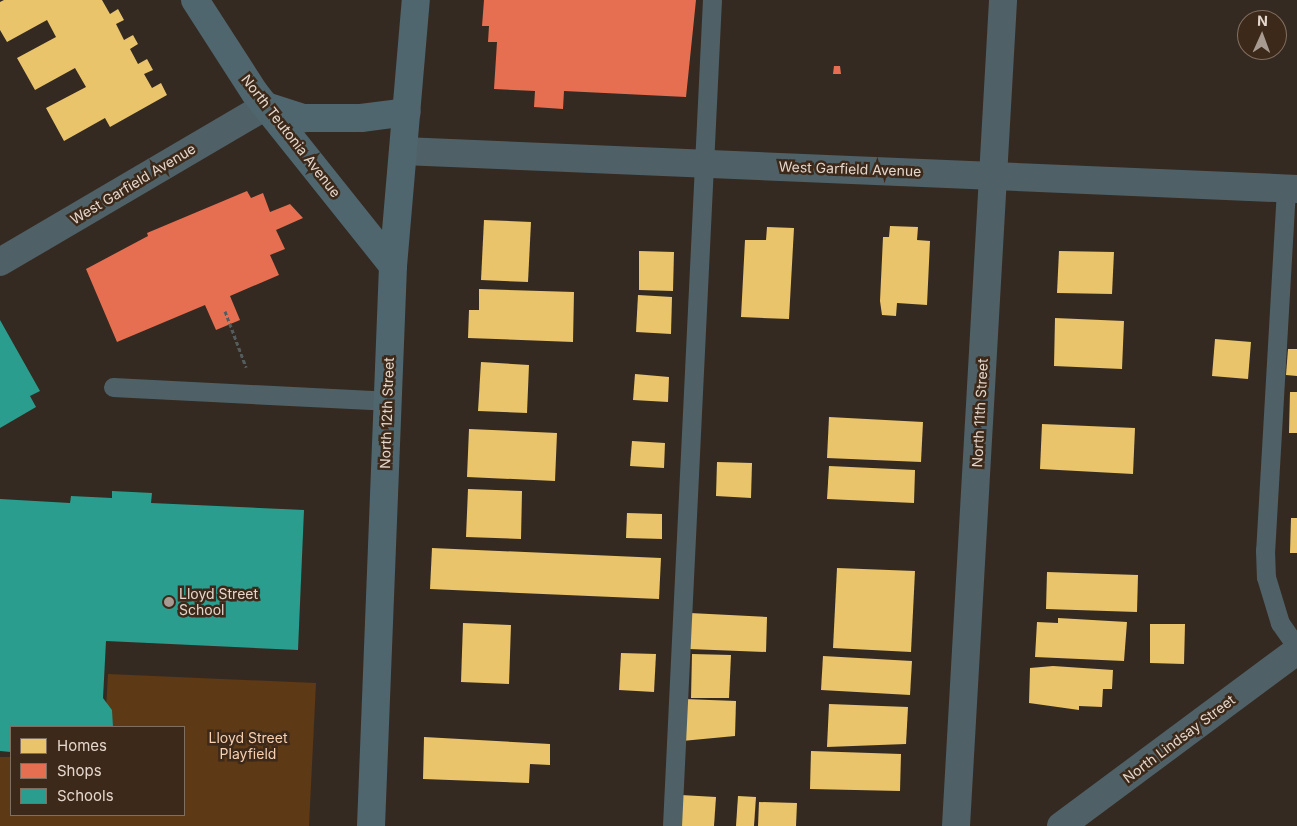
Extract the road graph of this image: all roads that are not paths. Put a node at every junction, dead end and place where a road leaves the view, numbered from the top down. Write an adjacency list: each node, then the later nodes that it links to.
1 (195, 0): 5 (street, North Teutonia Avenue)
2 (416, 0): 6 (street, North 12th Street)
3 (712, 0): 8 (lane)
4 (1003, 0): 9 (street, North 11th Street)
5 (266, 106): 6 (street); 11 (street, West Garfield Avenue); 12 (street, North Teutonia Avenue)
6 (407, 112): 7 (street, North 12th Street)
7 (403, 150): 8 (street, West Garfield Avenue); 12 (street, North 12th Street)
8 (704, 163): 9 (street, West Garfield Avenue); 18 (lane)
9 (994, 174): 10 (street, West Garfield Avenue); 19 (street, North 11th Street)
10 (1291, 189): 15 (lane)
11 (0, 262)
12 (393, 266): 14 (street, North 12th Street)
13 (113, 387): 14 (lane)
14 (387, 402): 17 (street, North 12th Street)
15 (1297, 647)
16 (1297, 651): 20 (street, North Lindsay Street)
17 (371, 826)
18 (672, 826)
19 (956, 826)
20 (1061, 826)

